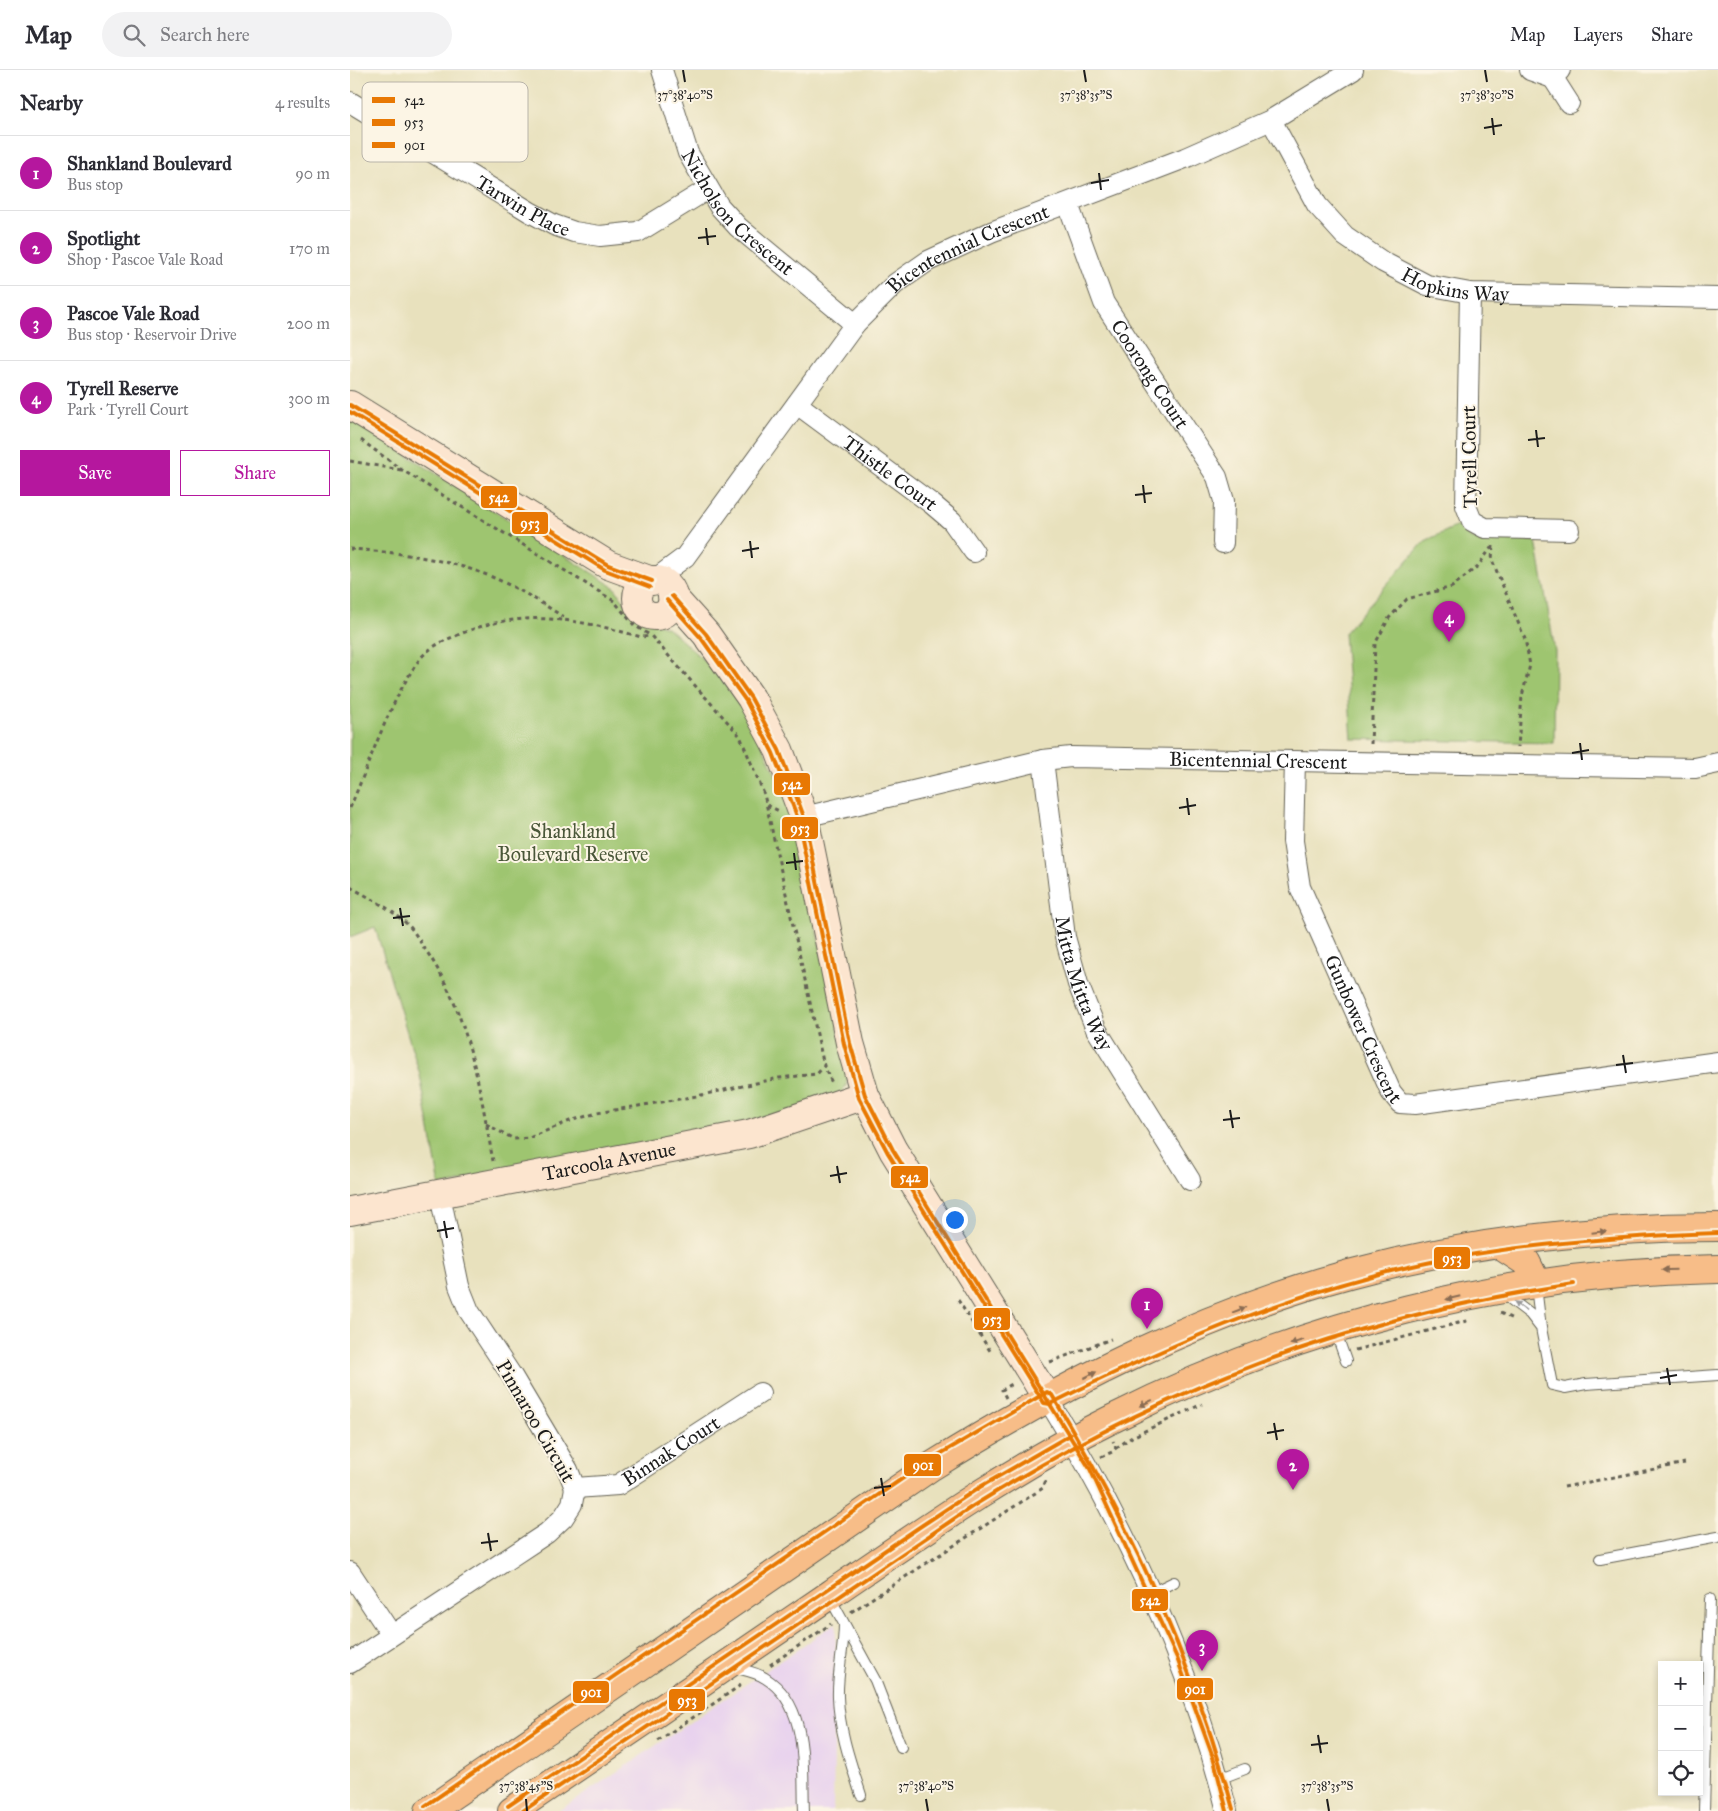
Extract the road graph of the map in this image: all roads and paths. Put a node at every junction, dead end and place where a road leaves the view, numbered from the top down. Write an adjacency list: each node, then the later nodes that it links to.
1 (662, 70): 10 (street, Nicholson Crescent)
2 (1353, 70): 8 (street, Bicentennial Crescent)
3 (1530, 70): 4 (street)
4 (1557, 74): 6 (street)
5 (350, 102): 7 (street, Tarwin Place)
6 (1569, 102)
7 (362, 109)
8 (1271, 120): 11 (street, Bicentennial Crescent); 12 (street, Hopkins Way)
9 (448, 162): 10 (street, Tarwin Place)
10 (708, 189): 14 (street, Nicholson Crescent)
11 (1068, 204): 14 (street, Bicentennial Crescent); 22 (street, Coorong Court)
12 (1470, 293): 13 (street, Hopkins Way); 21 (street, Tyrell Court)
13 (1718, 298)
14 (856, 324): 15 (street, Bicentennial Crescent)
15 (797, 404): 24 (street, Thistle Court); 25 (street, Bicentennial Crescent)
16 (350, 405): 25 (street)
17 (357, 437): 19 (path)
18 (350, 461): 19 (path)
19 (402, 470): 25 (path)
20 (1569, 530): 21 (street, Tyrell Court)
21 (1492, 537): 29 (path); 31 (path)
22 (1223, 543)
23 (350, 549): 26 (path)
24 (974, 552)
25 (657, 600): 26 (path); 33 (street); 36 (path)
26 (566, 619): 32 (path)
27 (1043, 760): 28 (street, Bicentennial Crescent); 33 (street, Bicentennial Crescent); 39 (street, Mitta Mitta Way)
28 (1295, 761): 29 (street, Bicentennial Crescent); 35 (street, Gunbower Crescent)
29 (1371, 762): 31 (street, Bicentennial Crescent)
30 (1718, 762): 31 (street, Bicentennial Crescent)
31 (1516, 765)
32 (350, 808)
33 (804, 817): 37 (street)
34 (350, 887): 38 (path)
35 (1718, 1062)
36 (824, 1066): 37 (path); 38 (path)
37 (853, 1099): 40 (street, Tarcoola Avenue); 55 (street)
38 (486, 1124): 40 (path)
39 (1190, 1180)
40 (498, 1184): 41 (street, Tarcoola Avenue)
41 (440, 1195): 42 (street, Tarcoola Avenue); 64 (street, Pinnaroo Circuit)
42 (350, 1211)
43 (1718, 1227): 44 (main road, one-way to 43)
44 (1498, 1244): 46 (main road); 57 (main road, one-way to 44)
45 (1718, 1269): 46 (main road, one-way to 46)
46 (1536, 1282): 48 (main road); 50 (lane)
47 (953, 1292): 53 (path)
48 (1504, 1302): 50 (lane, one-way to 48); 52 (main road, one-way to 52)
49 (1475, 1318): 52 (path)
50 (1541, 1328): 54 (lane)
51 (1112, 1339): 55 (path)
52 (1341, 1348): 60 (main road, one-way to 60)
53 (993, 1356)
54 (1718, 1375)
55 (1017, 1379): 57 (street); 59 (path)
56 (765, 1390): 64 (street, Binnak Court)
57 (1047, 1398): 59 (main road); 60 (street)
58 (1208, 1401): 61 (path)
59 (1016, 1415): 80 (main road)
60 (1073, 1440): 69 (street); 70 (main road)
61 (1116, 1448)
62 (1685, 1463): 63 (path)
63 (1564, 1487)
64 (575, 1488): 73 (street, Pinnaroo Circuit)
65 (1718, 1538): 66 (lane)
66 (1600, 1559)
67 (350, 1572): 73 (street)
68 (1174, 1582): 69 (lane)
69 (1149, 1594): 78 (street)
70 (829, 1595): 72 (lane); 75 (main road)
71 (1710, 1599): 84 (lane)
72 (844, 1624): 76 (lane); 79 (lane)
73 (391, 1634): 74 (street, Pinnaroo Circuit)
74 (350, 1663)
75 (726, 1665): 81 (main road); 82 (lane)
76 (901, 1747)
77 (1245, 1769): 78 (lane)
78 (1219, 1779): 83 (street)
79 (860, 1795)
80 (429, 1811)
81 (512, 1811)
82 (804, 1811)
83 (1227, 1811)
84 (1704, 1811)

